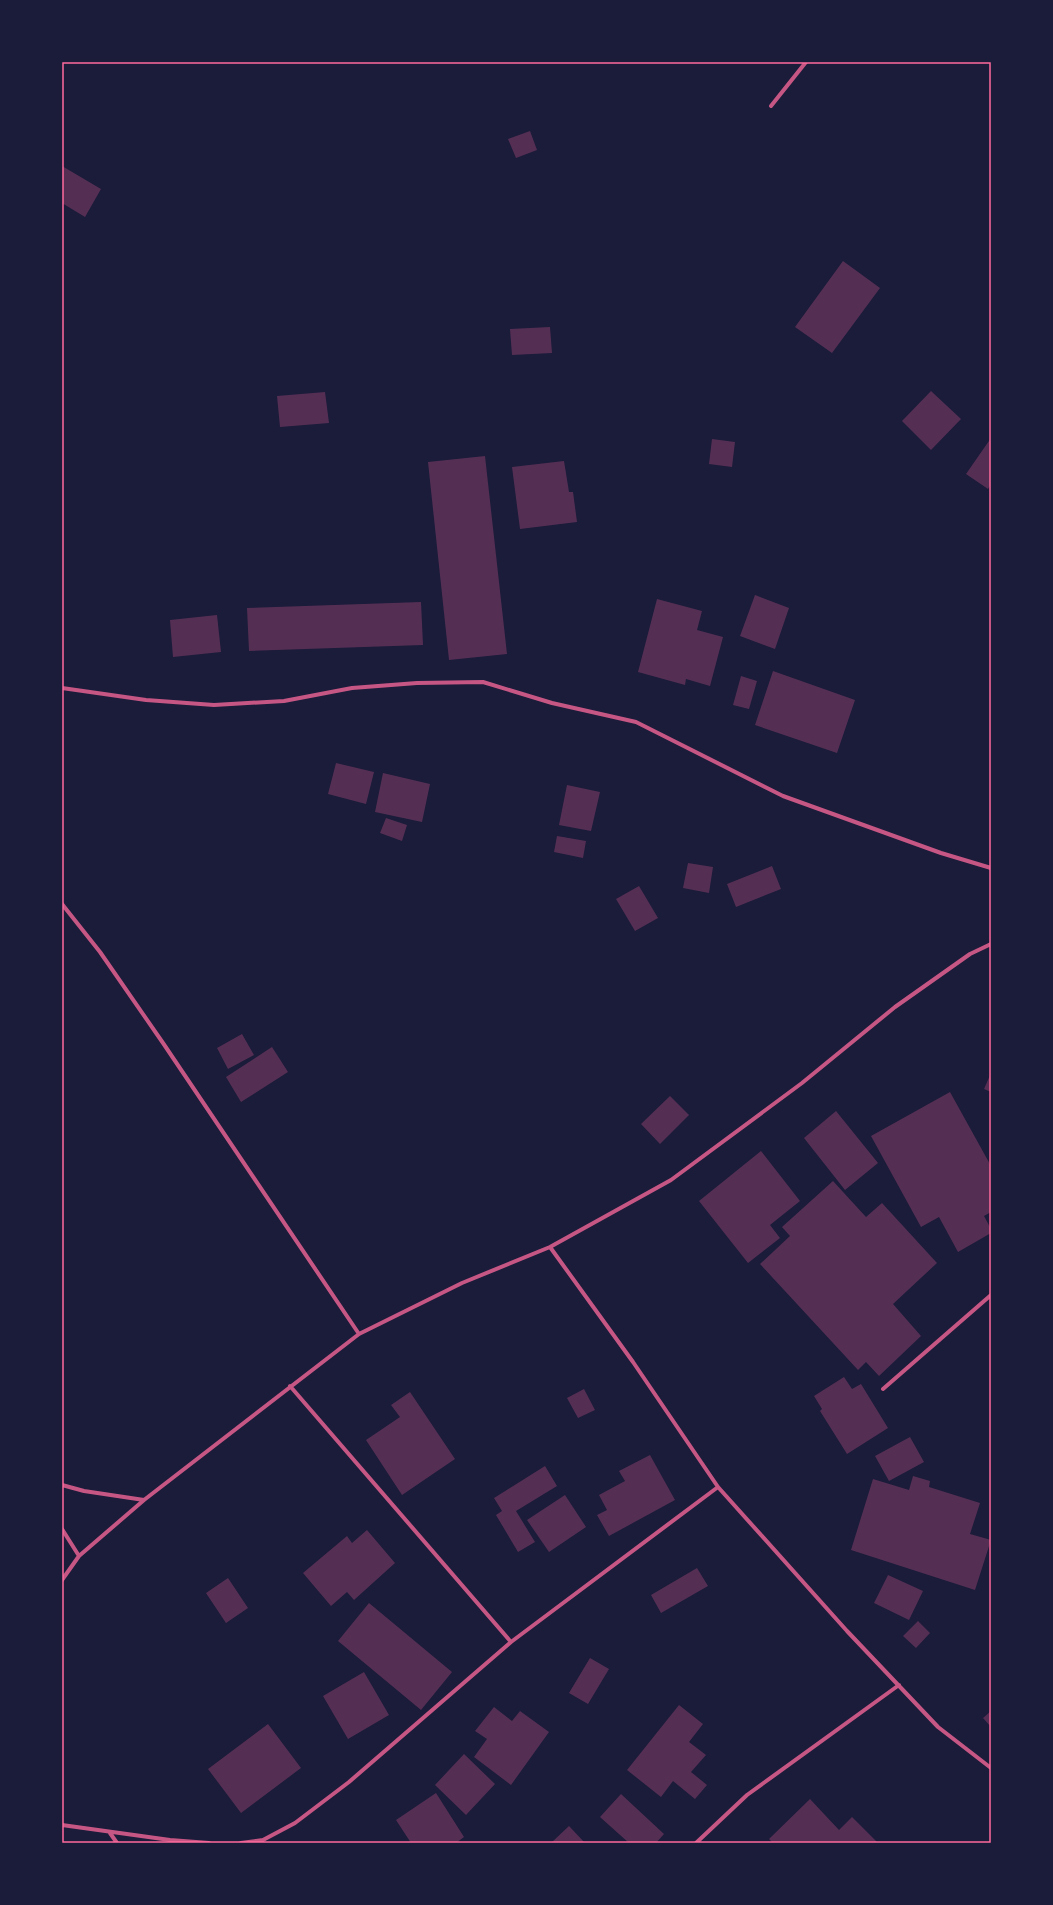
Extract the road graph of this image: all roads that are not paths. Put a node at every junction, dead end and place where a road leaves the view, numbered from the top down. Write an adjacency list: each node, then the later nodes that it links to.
1 (806, 62): 2 (street)
2 (771, 106)
3 (62, 688): 4 (street)
4 (991, 868)
5 (62, 904): 9 (street)
6 (991, 944): 7 (street)
7 (550, 1247): 9 (street); 13 (street)
8 (991, 1296): 11 (street)
9 (358, 1334): 10 (street)
10 (290, 1386): 14 (street); 18 (street)
11 (883, 1389)
12 (62, 1485): 14 (street)
13 (718, 1487): 18 (street); 19 (street)
14 (144, 1500): 16 (street)
15 (62, 1529): 16 (street)
16 (79, 1556): 17 (street)
17 (62, 1580)
18 (511, 1642): 25 (street)
19 (899, 1685): 20 (street); 26 (street)
20 (991, 1768)
21 (62, 1824): 22 (street)
22 (110, 1833): 23 (street); 24 (street)
23 (117, 1843)
24 (209, 1843)
25 (241, 1843)
26 (696, 1843)

